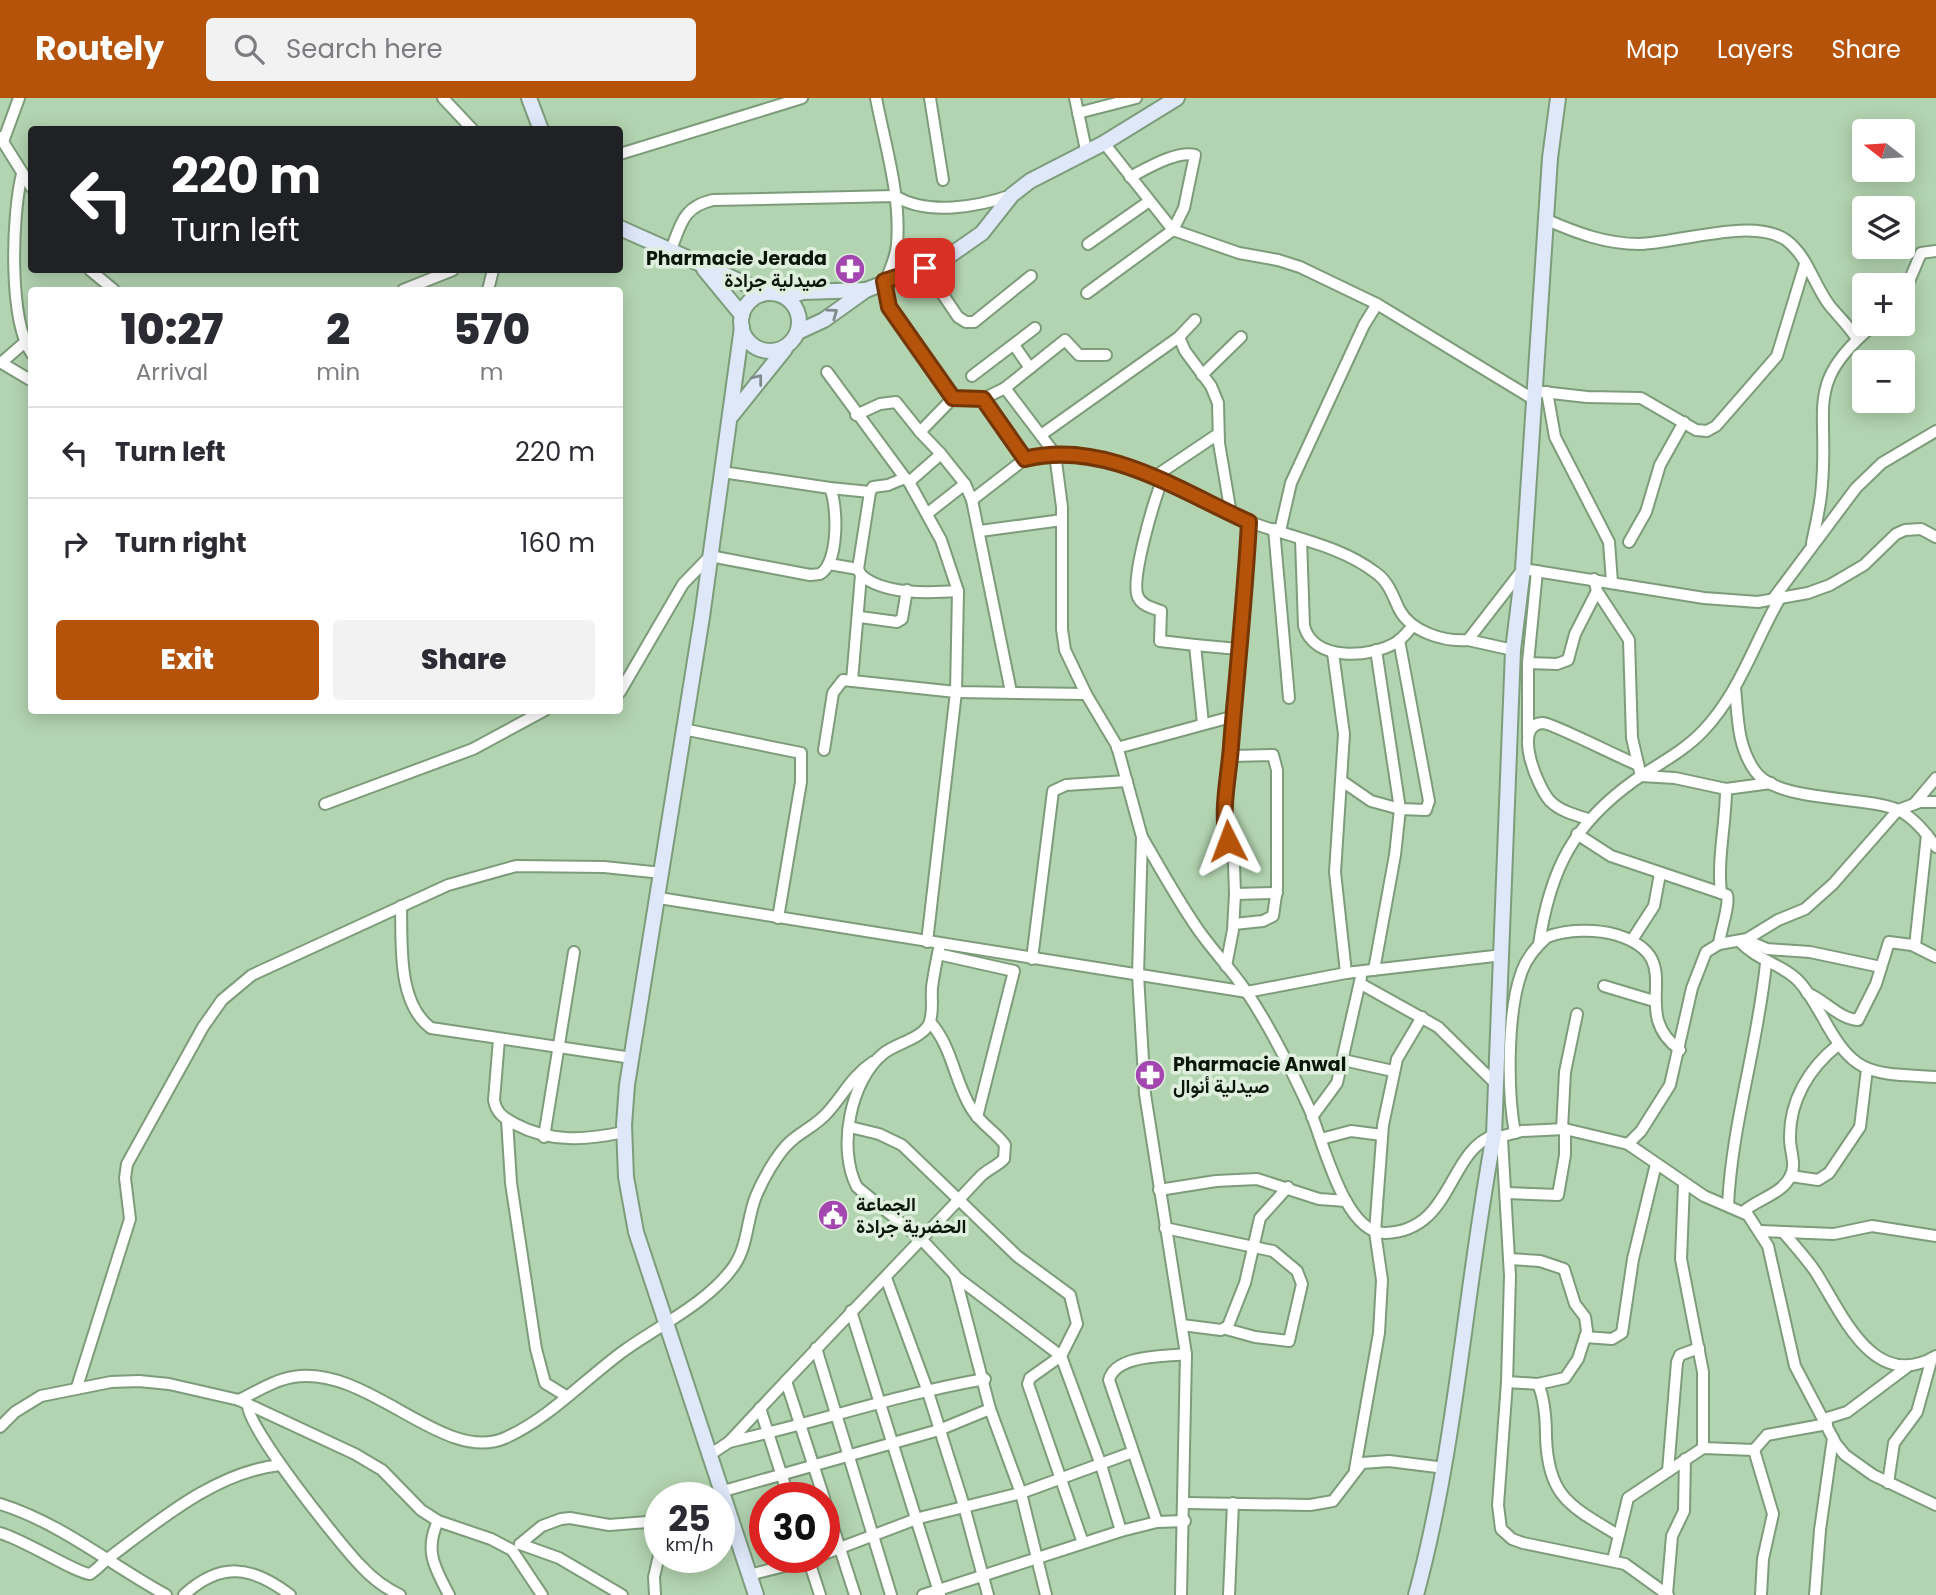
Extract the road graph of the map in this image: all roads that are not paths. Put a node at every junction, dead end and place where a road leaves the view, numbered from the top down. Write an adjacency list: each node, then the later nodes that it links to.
1 (19, 98): 15 (street)
2 (443, 98): 13 (street)
3 (529, 98): 14 (street)
4 (802, 98): 18 (street)
5 (876, 98): 24 (street)
6 (930, 98): 21 (street)
7 (1075, 98): 11 (street)
8 (1138, 98): 11 (street); 12 (street)
9 (1177, 98): 12 (street)
10 (1558, 98): 26 (street)
11 (1078, 113): 17 (street)
12 (1146, 117): 16 (street)
13 (469, 126)
14 (540, 126)
15 (2, 138): 19 (street)
16 (1104, 143): 17 (street); 20 (street)
17 (1086, 150): 23 (street)
18 (623, 153)
19 (22, 174): 22 (street); 55 (street)
20 (1130, 177): 25 (street); 28 (street)
21 (943, 180)
22 (28, 182)
23 (1012, 195): 24 (street); 34 (street)
24 (895, 196): 31 (street); 39 (street)
25 (1149, 202): 28 (street); 29 (street)
26 (1547, 220): 32 (street); 66 (street)
27 (623, 230): 31 (street)
28 (1173, 230): 44 (street); 46 (street)
29 (1088, 244)
30 (1936, 251): 37 (street)
31 (670, 252): 33 (street)
32 (1805, 264): 54 (street); 71 (street)
33 (701, 265): 43 (street); 48 (street)
34 (925, 268): 38 (street); 39 (street)
35 (94, 273): 40 (street)
36 (446, 273): 41 (street)
37 (1913, 273)
38 (1031, 276)
39 (884, 281): 42 (street); 67 (street)
40 (110, 287)
41 (411, 287)
42 (866, 290): 45 (street); 53 (street, one-way to 42)
43 (766, 293): 45 (street); 48 (street)
44 (1087, 293)
45 (786, 297): 53 (street)
46 (1377, 304): 66 (street); 90 (street)
47 (1195, 320): 51 (street)
48 (742, 321): 53 (street); 70 (street)
49 (1035, 328): 56 (street)
50 (1861, 336): 54 (street)
51 (1179, 337): 62 (street); 75 (street)
52 (1241, 337): 62 (street)
53 (794, 338): 70 (street, one-way to 53)
54 (1857, 339): 95 (street)
55 (24, 343): 57 (street); 59 (street)
56 (1014, 345): 60 (street); 63 (street)
57 (28, 348)
58 (1105, 355): 60 (street)
59 (1, 362): 64 (street)
60 (1030, 368): 65 (street)
61 (827, 372): 69 (street)
62 (1202, 375): 74 (street)
63 (972, 376)
64 (28, 379)
65 (1005, 388): 68 (street); 75 (street)
66 (1538, 394): 71 (street); 98 (street); 101 (street)
67 (953, 398): 68 (street); 73 (street)
68 (983, 399): 78 (street)
69 (856, 415): 73 (street); 81 (street)
70 (731, 416): 79 (street)
71 (1684, 422): 94 (street)
72 (1936, 431): 95 (street)
73 (920, 432): 76 (street)
74 (1218, 434): 80 (street); 87 (street)
75 (1041, 435): 77 (street)
76 (941, 454): 81 (street); 82 (street)
77 (1055, 454): 78 (street); 80 (street); 88 (street)
78 (1025, 459): 85 (street)
79 (722, 472): 83 (street); 96 (street)
80 (1158, 479): 87 (street); 110 (street)
81 (907, 480): 84 (street); 86 (street)
82 (965, 484): 85 (street); 86 (street)
83 (830, 488): 84 (street); 97 (street)
84 (870, 492): 99 (street)
85 (972, 500): 91 (street)
86 (928, 513): 104 (street)
87 (1231, 514): 89 (street)
88 (1062, 520): 91 (street); 121 (street)
89 (1249, 522): 90 (street); 111 (street)
90 (1277, 530): 93 (street); 122 (street)
91 (980, 531): 120 (street)
92 (1936, 537): 105 (street)
93 (1301, 539): 107 (street); 114 (street)
94 (1629, 542)
95 (1812, 543): 105 (street)
96 (710, 556): 97 (street); 117 (street); 126 (street)
97 (828, 564): 99 (street)
98 (1530, 570): 100 (street); 109 (street); 113 (street); 115 (street)
99 (859, 572): 102 (street); 106 (street)
100 (1594, 579): 101 (street); 103 (street)
101 (1612, 582): 105 (street)
102 (907, 590): 104 (street); 106 (street)
103 (1597, 591): 115 (street); 131 (street)
104 (958, 592): 119 (street)
105 (1777, 598): 118 (street)
106 (860, 617): 116 (street)
107 (1413, 626): 108 (street); 109 (street)
108 (1399, 640): 112 (street); 141 (street)
109 (1468, 640): 113 (street)
110 (1195, 645): 111 (street); 125 (street)
111 (1238, 649): 124 (street)
112 (1376, 650): 114 (street); 141 (street)
113 (1513, 650): 165 (street)
114 (1334, 653): 135 (street)
115 (1528, 663): 127 (street)
116 (852, 681): 119 (street); 129 (street)
117 (623, 687)
118 (1735, 688): 132 (street); 136 (street)
119 (956, 692): 120 (street); 159 (street)
120 (1011, 692): 121 (street)
121 (1086, 694): 128 (street)
122 (1289, 698)
123 (537, 714): 140 (street)
124 (1231, 717): 125 (street); 130 (street)
125 (1203, 724): 128 (street)
126 (683, 729): 148 (street); 155 (street)
127 (1528, 734): 131 (street); 143 (street)
128 (1117, 748): 134 (street)
129 (824, 750)
130 (1230, 756): 151 (street); 152 (street)
131 (1636, 764): 132 (street)
132 (1641, 776): 137 (street); 143 (street)
133 (1936, 778): 139 (street)
134 (1127, 781): 146 (street); 167 (street)
135 (1342, 781): 141 (street); 173 (street)
136 (1771, 783): 137 (street); 142 (street)
137 (1726, 789): 150 (street)
138 (1936, 802): 139 (street)
139 (1913, 803): 142 (street)
140 (325, 804)
141 (1399, 808): 171 (street)
142 (1898, 810): 145 (street); 158 (street)
143 (1588, 819): 144 (street)
144 (1577, 834): 149 (street); 160 (street)
145 (1927, 835): 147 (street); 162 (street)
146 (1142, 837): 169 (street); 174 (street)
147 (1936, 847)
148 (662, 873): 153 (street); 154 (street)
149 (1660, 874): 150 (street); 157 (street)
150 (1721, 892): 161 (street)
151 (1277, 893): 152 (street); 156 (street)
152 (1235, 894): 156 (street)
153 (659, 898): 155 (street); 187 (street)
154 (401, 906): 183 (street); 241 (street)
155 (778, 918): 159 (street)
156 (1234, 924): 169 (street)
157 (1632, 940): 160 (street); 179 (street)
158 (1742, 940): 161 (street); 168 (street); 170 (street)
159 (927, 942): 163 (street)
160 (1539, 944): 200 (street)
161 (1719, 944): 186 (street)
162 (1915, 946): 166 (street); 170 (street)
163 (939, 949): 167 (street); 182 (street); 194 (street)
164 (574, 952): 185 (street)
165 (1503, 955): 171 (street); 193 (street)
166 (1936, 957)
167 (1032, 959): 174 (street)
168 (1766, 963): 178 (street); 214 (street)
169 (1226, 966): 177 (street)
170 (1881, 967): 178 (street)
171 (1374, 970): 172 (street)
172 (1361, 971): 173 (street); 175 (street)
173 (1346, 973): 177 (street)
174 (1138, 975): 177 (street); 210 (street)
175 (1361, 984): 181 (street); 188 (street)
176 (1604, 986): 179 (street)
177 (1247, 992): 195 (street)
178 (1807, 993): 184 (street)
179 (1654, 1001): 186 (street)
180 (1577, 1014): 198 (street)
181 (1422, 1017): 191 (street); 193 (street)
182 (930, 1022): 189 (street); 194 (street)
183 (499, 1039): 185 (street); 196 (street)
184 (1838, 1045): 190 (street); 207 (street)
185 (558, 1047): 187 (street); 203 (street)
186 (1680, 1050): 205 (street)
187 (632, 1058): 199 (street)
188 (1343, 1060): 191 (street); 195 (street)
189 (873, 1062): 197 (street); 227 (street)
190 (1867, 1069): 192 (street); 207 (street)
191 (1393, 1071): 201 (street)
192 (1936, 1077)
193 (1496, 1084): 202 (street)
194 (976, 1117): 212 (street)
195 (1312, 1117): 204 (street)
196 (507, 1120): 203 (street); 243 (street)
197 (850, 1127): 212 (street); 221 (street)
198 (1564, 1129): 200 (street); 205 (street); 211 (street)
199 (624, 1132): 203 (street); 227 (street)
200 (1515, 1133): 202 (street)
201 (1382, 1135): 204 (street); 217 (street)
202 (1497, 1136): 211 (street); 217 (street); 266 (street)
203 (544, 1137)
204 (1321, 1139): 213 (street)
205 (1628, 1144): 206 (street)
206 (1656, 1164): 208 (street); 230 (street)
207 (1791, 1176): 215 (street)
208 (1684, 1184): 214 (street); 232 (street)
209 (1288, 1187): 210 (street); 213 (street); 222 (street)
210 (1159, 1190): 216 (street)
211 (1506, 1193): 223 (street)
212 (960, 1200): 221 (street); 234 (street)
213 (1346, 1201): 217 (street)
214 (1728, 1205): 215 (street)
215 (1743, 1212): 218 (street)
216 (1165, 1228): 222 (street); 228 (street)
217 (1375, 1231): 267 (street)
218 (1760, 1231): 219 (street); 249 (street)
219 (1784, 1233): 220 (street); 236 (street)
220 (1936, 1236)
221 (923, 1241): 224 (street); 225 (street)
222 (1254, 1247): 229 (street); 229 (street)
223 (1509, 1259): 230 (street); 239 (street)
224 (955, 1275): 234 (street); 237 (street)
225 (886, 1278): 226 (street); 242 (street)
226 (851, 1311): 231 (street); 244 (street)
227 (664, 1324): 243 (street); 261 (street)
228 (1182, 1325): 229 (street); 233 (street)
229 (1226, 1329)
230 (1585, 1337): 240 (street)
231 (816, 1348): 238 (street); 248 (street)
232 (1699, 1348): 257 (street); 268 (street)
233 (1186, 1354): 259 (street); 277 (street)
234 (1060, 1356): 265 (street); 270 (street)
235 (1934, 1357): 236 (street); 274 (street)
236 (1907, 1367): 249 (street)
237 (985, 1378): 242 (street); 247 (street)
238 (786, 1381): 246 (street); 250 (street)
239 (1507, 1382): 240 (street); 297 (street)
240 (1538, 1384): 291 (street)
241 (77, 1387): 245 (street); 251 (street)
242 (927, 1389): 244 (street); 252 (street)
243 (566, 1396): 245 (street)
244 (882, 1400): 248 (street); 256 (street)
245 (244, 1402): 263 (street); 283 (street)
246 (760, 1408): 253 (street); 255 (street)
247 (990, 1409): 252 (street); 276 (street)
248 (836, 1415): 250 (street); 260 (street)
249 (1826, 1422): 254 (street); 258 (street)
250 (802, 1426): 253 (street); 264 (street)
251 (0, 1427)
252 (939, 1430): 256 (street); 281 (street)
253 (769, 1433): 255 (street); 269 (street)
254 (1833, 1438): 274 (street); 324 (street)
255 (729, 1442): 261 (street)
256 (892, 1443): 260 (street); 282 (street)
257 (1703, 1448): 258 (street); 262 (street)
258 (1754, 1450): 323 (street)
259 (1133, 1452): 265 (street); 286 (street)
260 (848, 1455): 264 (street); 289 (street)
261 (708, 1456): 271 (street)
262 (1685, 1459): 268 (street); 304 (street)
263 (280, 1465): 295 (street); 308 (street)
264 (813, 1465): 269 (street); 273 (street)
265 (1101, 1465): 270 (street); 287 (street)
266 (1445, 1468): 267 (street); 322 (street)
267 (1355, 1469): 278 (street)
268 (1668, 1471): 291 (street)
269 (781, 1474): 272 (street); 275 (street)
270 (1061, 1479): 276 (street); 292 (street)
271 (717, 1482)
272 (784, 1482)
273 (818, 1482)
274 (1888, 1483): 280 (street)
275 (735, 1488)
276 (1021, 1493): 281 (street); 296 (street)
277 (1185, 1503): 278 (street); 284 (street)
278 (1233, 1503): 321 (street)
279 (0, 1504): 295 (street)
280 (1936, 1504)
281 (964, 1506): 282 (street); 302 (street)
282 (919, 1518): 289 (street); 303 (street)
283 (438, 1521): 309 (street); 310 (street)
284 (1185, 1521): 286 (street); 320 (street)
285 (644, 1522): 311 (street)
286 (1157, 1522): 287 (street)
287 (1121, 1531): 292 (street)
288 (0, 1533): 295 (street)
289 (874, 1533): 293 (street); 316 (street)
290 (735, 1535): 301 (street)
291 (1618, 1535): 297 (street)
292 (1083, 1543): 296 (street)
293 (840, 1548)
294 (840, 1551): 315 (street)
295 (107, 1559): 305 (street)
296 (1036, 1559): 302 (street); 319 (street)
297 (1613, 1560): 304 (street)
298 (655, 1573): 312 (street)
299 (756, 1573): 301 (street)
300 (815, 1573): 314 (street)
301 (749, 1575): 313 (street)
302 (982, 1578): 303 (street); 318 (street)
303 (939, 1592): 317 (street)
304 (1667, 1594)
305 (166, 1595)
306 (184, 1595): 307 (street)
307 (290, 1595)
308 (400, 1595)
309 (449, 1595)
310 (542, 1595)
311 (622, 1595)
312 (655, 1595)
313 (756, 1595)
314 (820, 1595)
315 (855, 1595)
316 (891, 1595)
317 (923, 1595)
318 (988, 1595)
319 (1046, 1595)
320 (1181, 1595)
321 (1229, 1595)
322 (1416, 1595)
323 (1761, 1595)
324 (1815, 1595)

